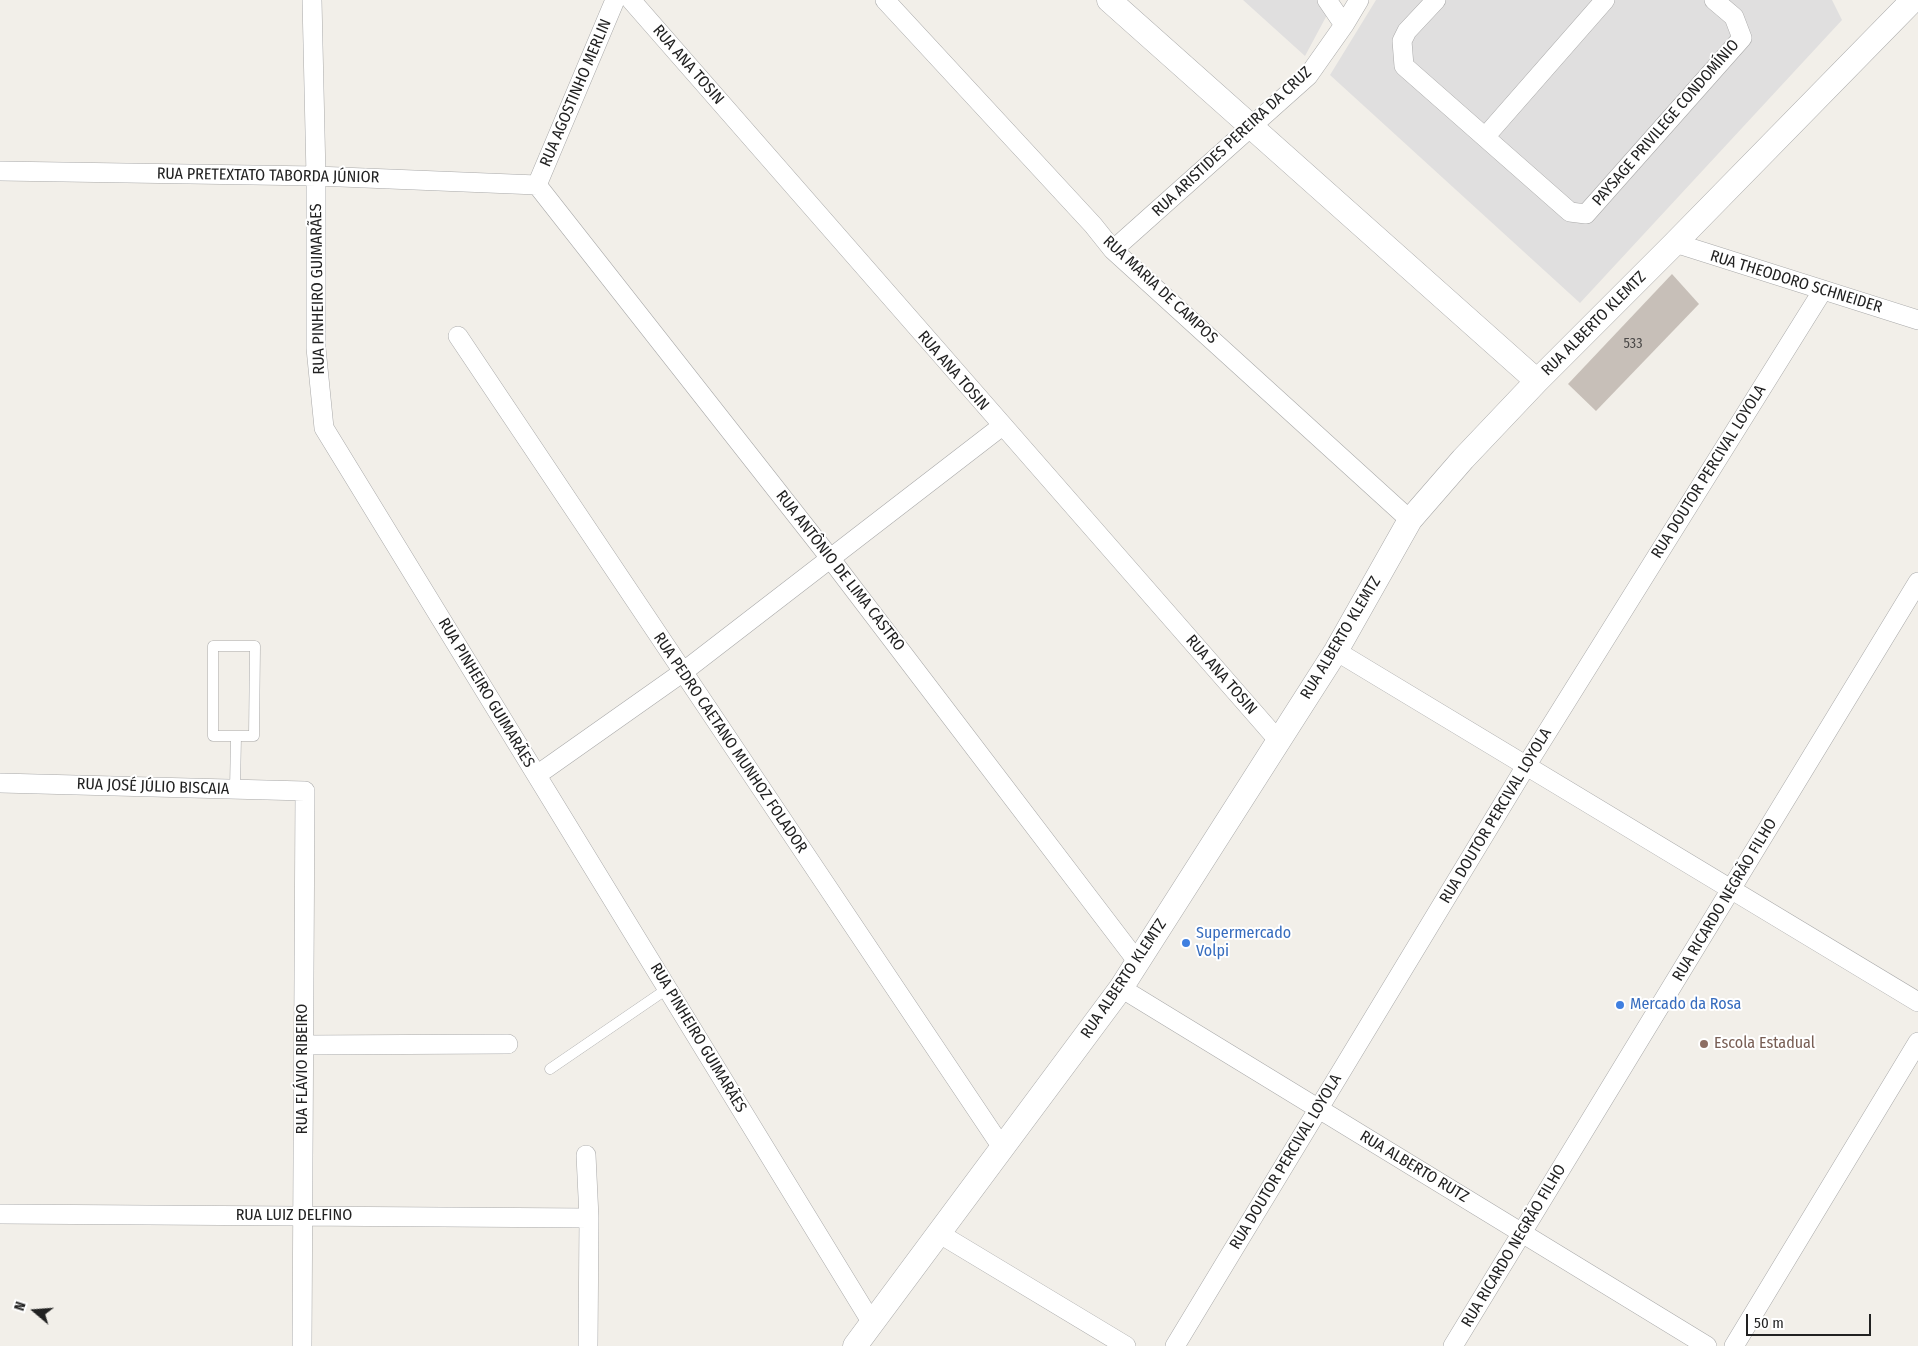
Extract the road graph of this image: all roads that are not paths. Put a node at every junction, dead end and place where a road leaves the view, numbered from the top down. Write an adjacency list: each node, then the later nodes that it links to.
1 (312, 0): 16 (street, RUA PINHEIRO GUIMARÃES)
2 (615, 0): 17 (street, RUA AGOSTINHO MERLIN)
3 (631, 0): 24 (street, RUA ANA TOSIN)
4 (885, 0): 19 (street, RUA MARIA DE CAMPOS)
5 (1109, 0): 13 (street)
6 (1327, 0): 12 (street)
7 (1359, 0): 12 (street, RUA ARISTIDES PEREIRA DA CRUZ)
8 (1436, 0): 14 (street, PAYSAGE PRIVILEGE CONDOMÍNIO)
9 (1605, 0): 14 (street)
10 (1714, 0): 14 (street, PAYSAGE PRIVILEGE CONDOMÍNIO)
11 (1913, 0): 18 (street, RUA ALBERTO KLEMTZ)
12 (1344, 25): 13 (street, RUA ARISTIDES PEREIRA DA CRUZ)
13 (1251, 126): 19 (street, RUA ARISTIDES PEREIRA DA CRUZ); 23 (street)
14 (1484, 138)
15 (0, 171): 16 (street, RUA PRETEXTATO TABORDA JÚNIOR)
16 (316, 176): 17 (street, RUA PRETEXTATO TABORDA JÚNIOR); 33 (street, RUA PINHEIRO GUIMARÃES)
17 (537, 185): 26 (street, RUA ANTÔNIO DE LIMA CASTRO)
18 (1675, 243): 20 (street, RUA THEODORO SCHNEIDER); 23 (street, RUA ALBERTO KLEMTZ)
19 (1113, 250): 25 (street, RUA MARIA DE CAMPOS)
20 (1823, 290): 21 (street, RUA THEODORO SCHNEIDER); 32 (street, RUA DOUTOR PERCIVAL LOYOLA)
21 (1918, 320)
22 (458, 336): 29 (street, RUA PEDRO CAETANO MUNHOZ FOLADOR)
23 (1537, 381): 25 (street, RUA ALBERTO KLEMTZ)
24 (1002, 426): 26 (street); 31 (street, RUA ANA TOSIN)
25 (1410, 520): 28 (street, RUA ALBERTO KLEMTZ)
26 (830, 558): 29 (street); 38 (street, RUA ANTÔNIO DE LIMA CASTRO)
27 (1918, 582): 37 (street, RUA RICARDO NEGRÃO FILHO)
28 (1336, 651): 31 (street, RUA ALBERTO KLEMTZ); 32 (street)
29 (683, 672): 33 (street); 47 (street, RUA PEDRO CAETANO MUNHOZ FOLADOR)
30 (236, 736): 30 (lane); 35 (lane)
31 (1278, 740): 38 (street, RUA ALBERTO KLEMTZ)
32 (1526, 766): 37 (street); 46 (street, RUA DOUTOR PERCIVAL LOYOLA)
33 (537, 775): 40 (street, RUA PINHEIRO GUIMARÃES)
34 (0, 783): 35 (street, RUA JOSÉ JÚLIO BISCAIA)
35 (235, 790): 36 (street, RUA JOSÉ JÚLIO BISCAIA)
36 (305, 791): 44 (street, RUA FLÁVIO RIBEIRO)
37 (1732, 890): 41 (street); 52 (street, RUA RICARDO NEGRÃO FILHO)
38 (1137, 962): 39 (street, RUA ALBERTO KLEMTZ)
39 (1121, 988): 46 (street, RUA ALBERTO RUTZ); 47 (street, RUA ALBERTO KLEMTZ)
40 (668, 989): 45 (lane); 54 (street, RUA PINHEIRO GUIMARÃES)
41 (1918, 1002)
42 (1918, 1042): 62 (street)
43 (508, 1044): 44 (street)
44 (304, 1045): 50 (street, RUA FLÁVIO RIBEIRO)
45 (550, 1069)
46 (1318, 1108): 52 (street, RUA ALBERTO RUTZ); 59 (street, RUA DOUTOR PERCIVAL LOYOLA)
47 (1003, 1149): 53 (street, RUA ALBERTO KLEMTZ)
48 (586, 1155): 51 (street)
49 (0, 1214): 50 (street, RUA LUIZ DELFINO)
50 (303, 1216): 51 (street, RUA LUIZ DELFINO); 55 (street, RUA FLÁVIO RIBEIRO)
51 (588, 1218): 56 (street)
52 (1522, 1233): 60 (street, RUA RICARDO NEGRÃO FILHO); 61 (street, RUA ALBERTO RUTZ)
53 (940, 1234): 54 (street, RUA ALBERTO KLEMTZ); 58 (street)
54 (872, 1323): 57 (street, RUA ALBERTO KLEMTZ)
55 (302, 1346)
56 (588, 1346)
57 (855, 1346)
58 (1126, 1346)
59 (1175, 1346)
60 (1453, 1346)
61 (1707, 1346)
62 (1734, 1346)

